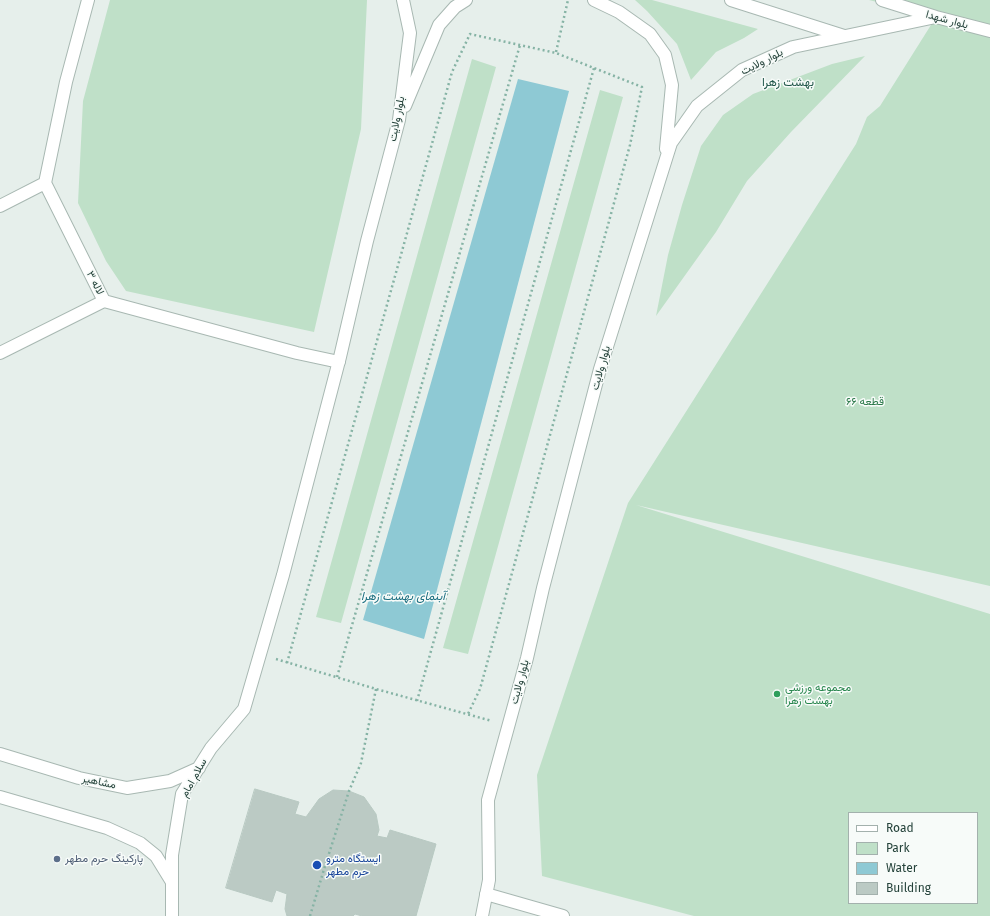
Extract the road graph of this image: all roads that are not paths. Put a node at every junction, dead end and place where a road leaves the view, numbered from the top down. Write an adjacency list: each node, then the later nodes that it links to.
1 (88, 0): 12 (street)
2 (403, 0): 10 (street, بلوار ولایت)
3 (466, 0): 10 (street)
4 (594, 0): 11 (street)
5 (731, 0): 9 (street)
6 (882, 0): 7 (street, بلوار شهدا)
7 (936, 17): 8 (street, بلوار شهدا); 9 (street, بلوار ولایت)
8 (990, 31)
9 (845, 36): 11 (street, بلوار ولایت)
10 (398, 120): 16 (street, بلوار ولایت)
11 (663, 170): 22 (street, بلوار ولایت)
12 (45, 183): 13 (street); 14 (street, لاله ۳)
13 (0, 206)
14 (104, 301): 15 (street, لاله ۳); 16 (street)
15 (0, 353)
16 (339, 362): 17 (street, بلوار ولایت)
17 (260, 654): 19 (street, سلام امام)
18 (0, 754): 19 (street, مشاهیر)
19 (199, 768): 21 (street, سلام امام)
20 (0, 797): 21 (street)
21 (172, 882): 23 (street, سلام امام)
22 (486, 894): 24 (street); 25 (street)
23 (172, 916)
24 (482, 916)
25 (563, 916)

